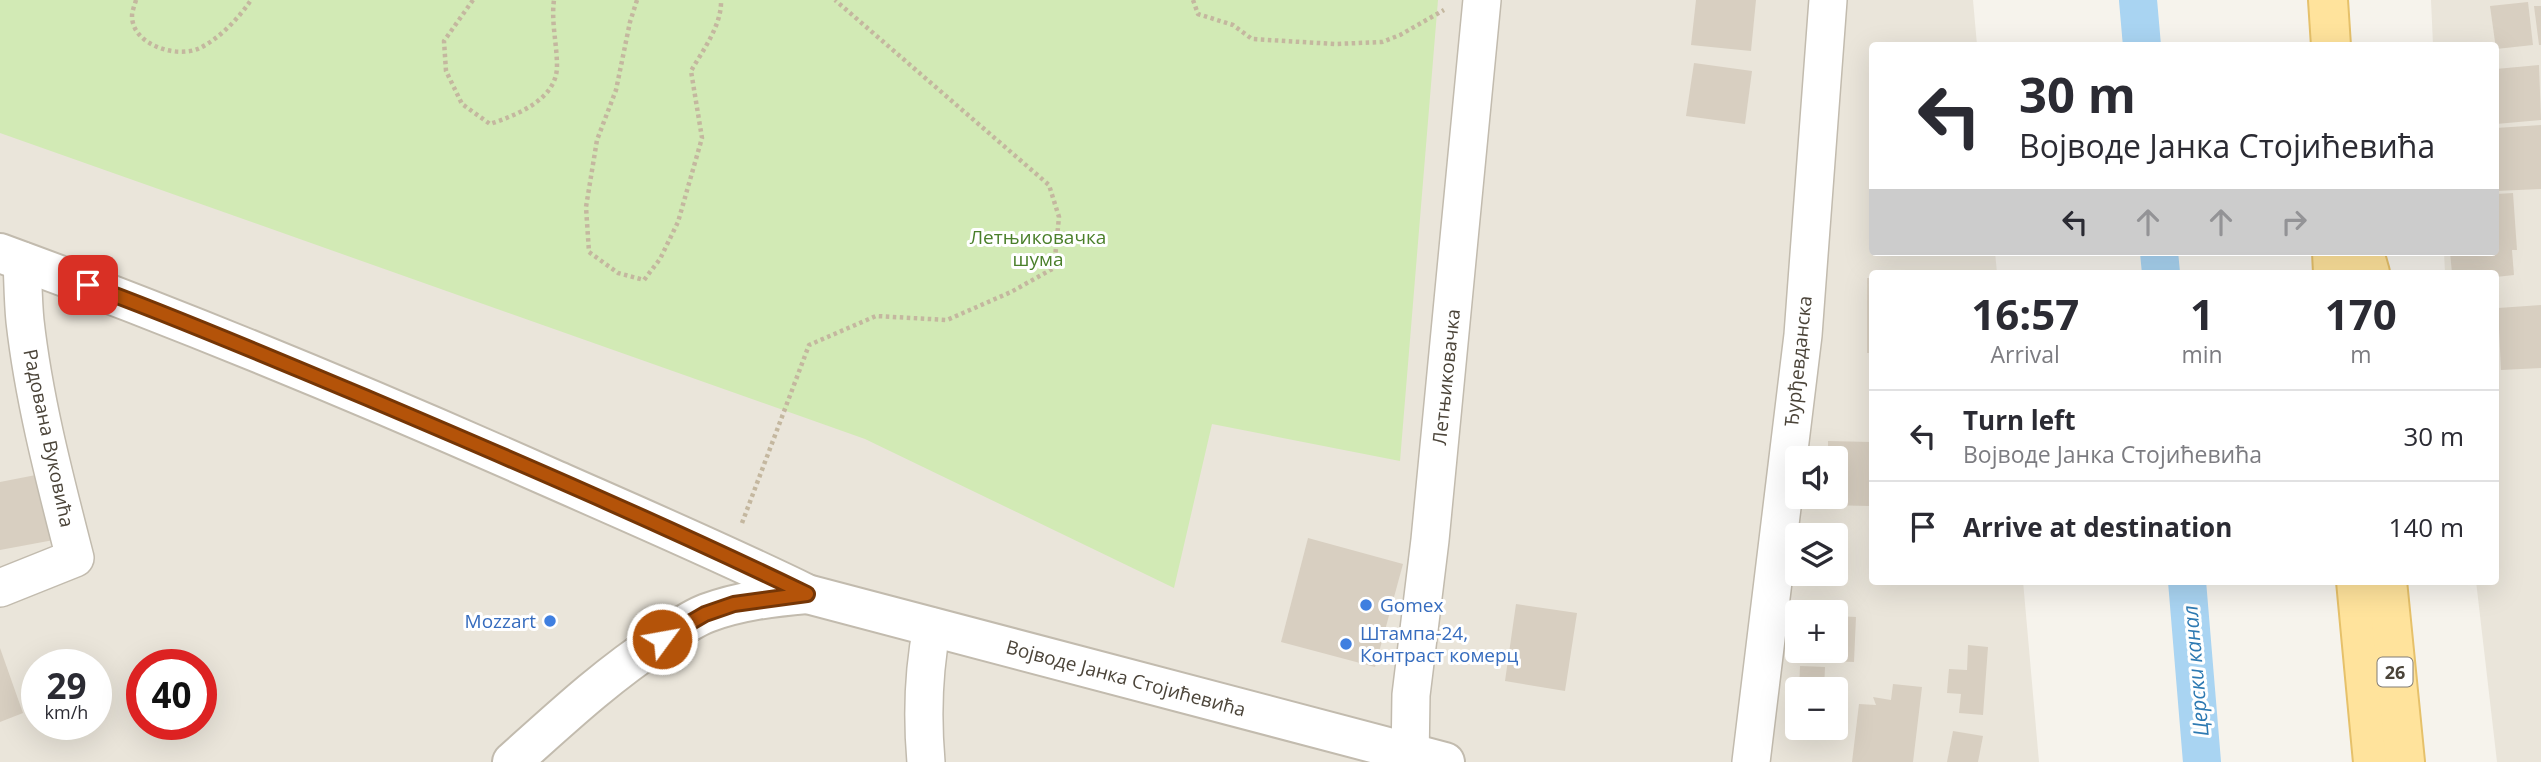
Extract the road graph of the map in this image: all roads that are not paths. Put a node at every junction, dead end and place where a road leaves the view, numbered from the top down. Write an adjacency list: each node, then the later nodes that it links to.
1 (1828, 0): 15 (street, Ђурђевданска)
2 (2328, 0): 4 (main road)
3 (1467, 3): 12 (street, Летњиковачка)
4 (2331, 42)
5 (11, 257): 9 (street, Радована Вуковића); 10 (street, Војводе Јанка Стојићевића)
6 (2356, 585): 16 (main road, 26)
7 (2387, 585): 17 (main road, 26)
8 (2407, 585): 18 (main road)
9 (0, 587)
10 (807, 594): 11 (street, Војводе Јанка Стојићевића); 13 (street, Војводе Јанка Стојићевића)
11 (932, 627): 12 (street, Војводе Јанка Стојићевића); 14 (street)
12 (1422, 759)
13 (512, 762)
14 (926, 762)
15 (1751, 762)
16 (2373, 762)
17 (2405, 762)
18 (2423, 762)

